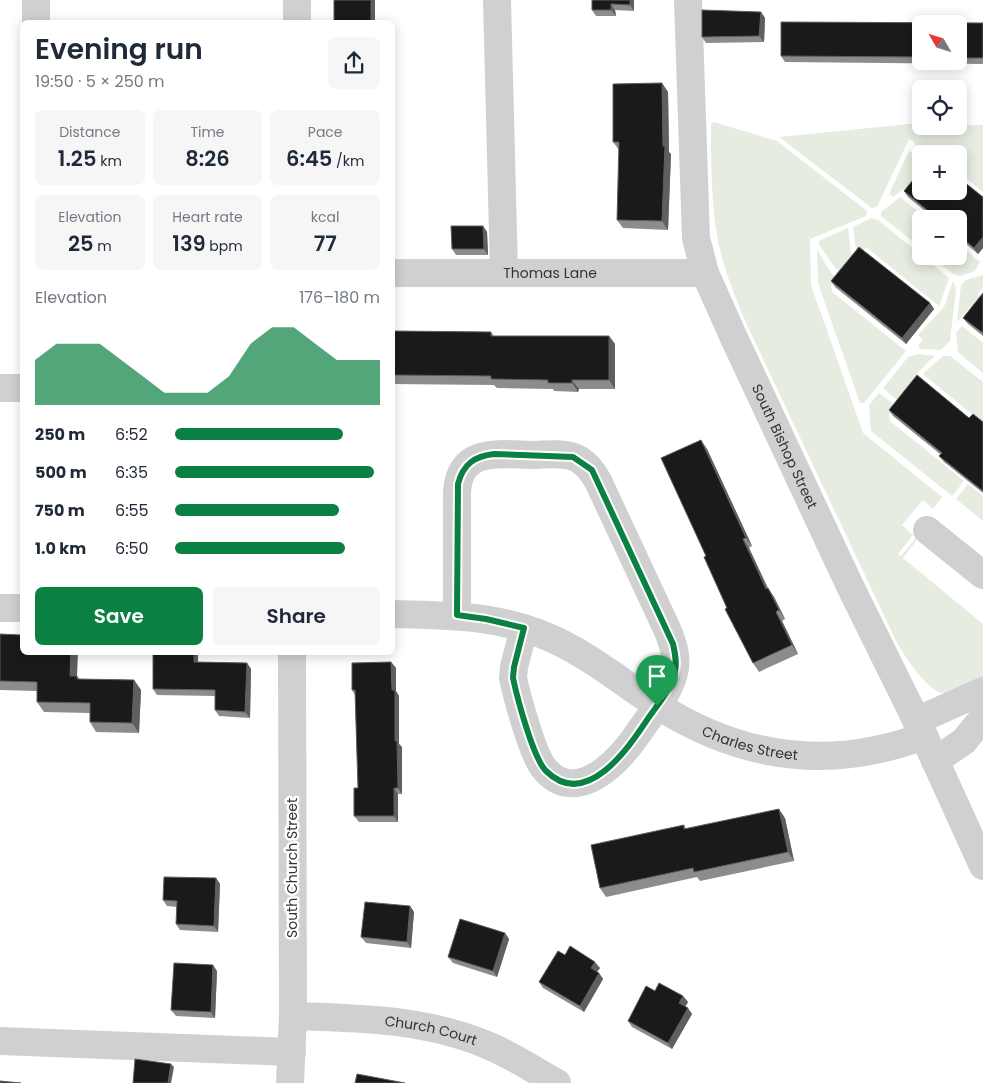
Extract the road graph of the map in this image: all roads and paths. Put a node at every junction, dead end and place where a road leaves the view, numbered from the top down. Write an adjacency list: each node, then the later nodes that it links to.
1 (36, 0): 5 (street)
2 (297, 0): 6 (street)
3 (498, 0): 7 (street)
4 (688, 0): 9 (street, South Bishop Street)
5 (36, 20)
6 (297, 20)
7 (504, 272): 8 (street, Thomas Lane); 9 (street, Thomas Lane)
8 (395, 273)
9 (705, 274): 23 (street, South Bishop Street)
10 (0, 388): 11 (street)
11 (20, 388)
12 (927, 530): 13 (street)
13 (983, 575)
14 (0, 608): 15 (street)
15 (20, 608)
16 (395, 614): 17 (street, Charles Street)
17 (457, 615): 18 (street, Charles Street); 21 (street)
18 (524, 628): 21 (street, Charles Street); 21 (street)
19 (292, 655): 26 (street, South Church Street)
20 (983, 691): 23 (street, Charles Street)
21 (657, 706): 23 (street, Charles Street)
22 (983, 718): 24 (street)
23 (920, 728): 24 (street, South Bishop Street)
24 (935, 761): 25 (street, South Bishop Street)
25 (983, 866)
26 (293, 1016): 28 (street, South Church Street); 30 (street, Church Court)
27 (0, 1041): 28 (street)
28 (292, 1052): 29 (street, South Church Street)
29 (290, 1083)
30 (557, 1083)

